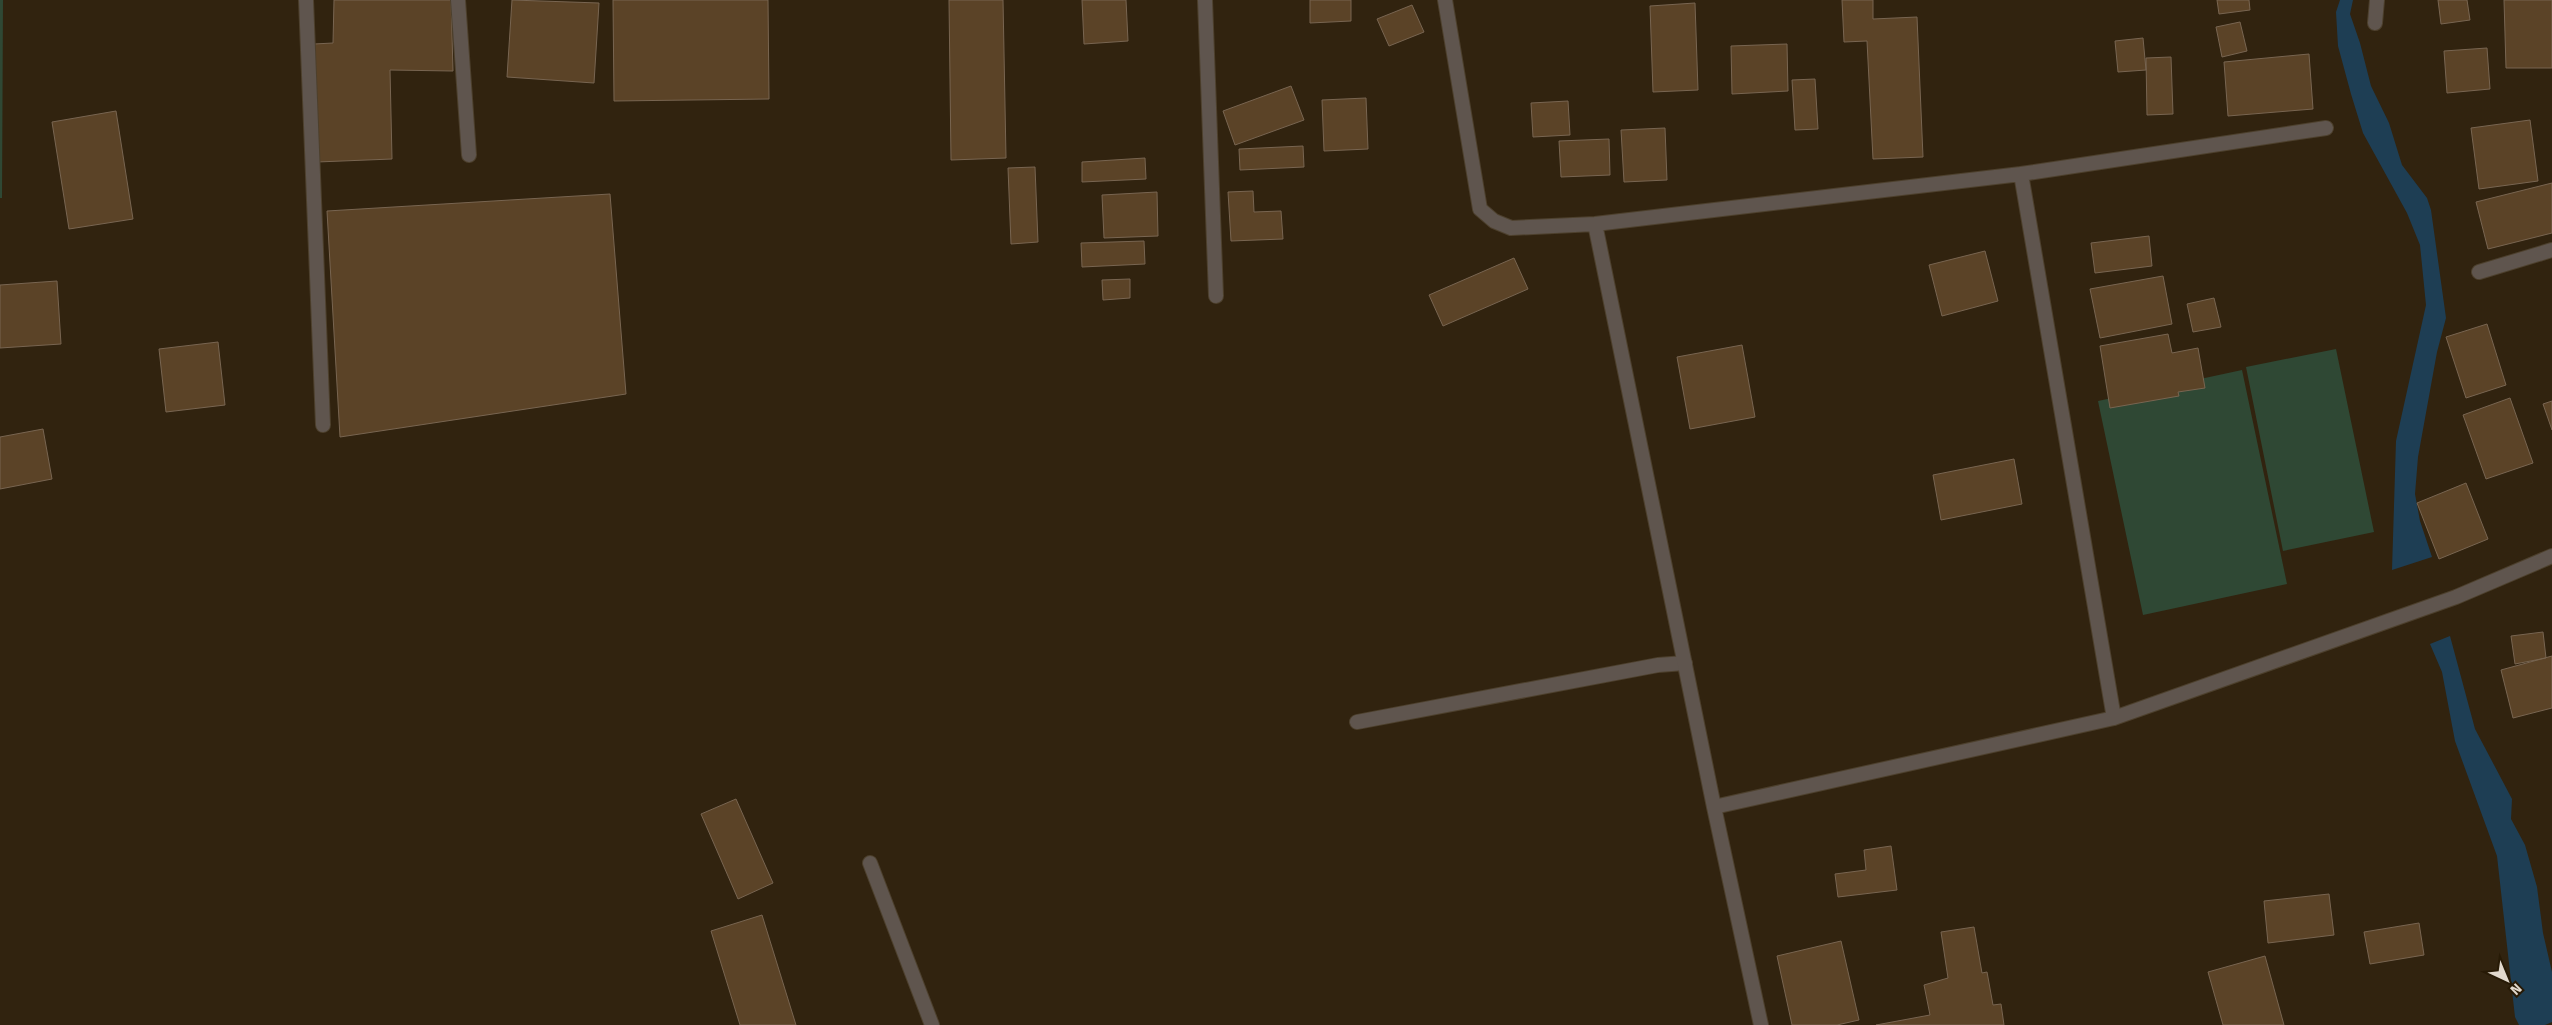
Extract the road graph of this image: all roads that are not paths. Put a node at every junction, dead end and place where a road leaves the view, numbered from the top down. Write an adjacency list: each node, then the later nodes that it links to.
1 (306, 0): 14 (street)
2 (458, 0): 8 (street)
3 (1205, 0): 13 (street)
4 (1444, 0): 10 (street)
5 (2377, 0): 6 (street)
6 (2375, 23)
7 (2326, 128): 9 (street)
8 (469, 155)
9 (2021, 174): 10 (street); 17 (street)
10 (1595, 224): 16 (street)
11 (2552, 250): 12 (street)
12 (2480, 272)
13 (1216, 296)
14 (323, 425)
15 (2552, 556): 17 (street)
16 (1685, 663): 18 (street); 19 (street)
17 (2114, 718): 19 (street)
18 (1357, 722)
19 (1714, 808): 22 (street)
20 (870, 863): 21 (street)
21 (932, 1025)
22 (1761, 1025)

